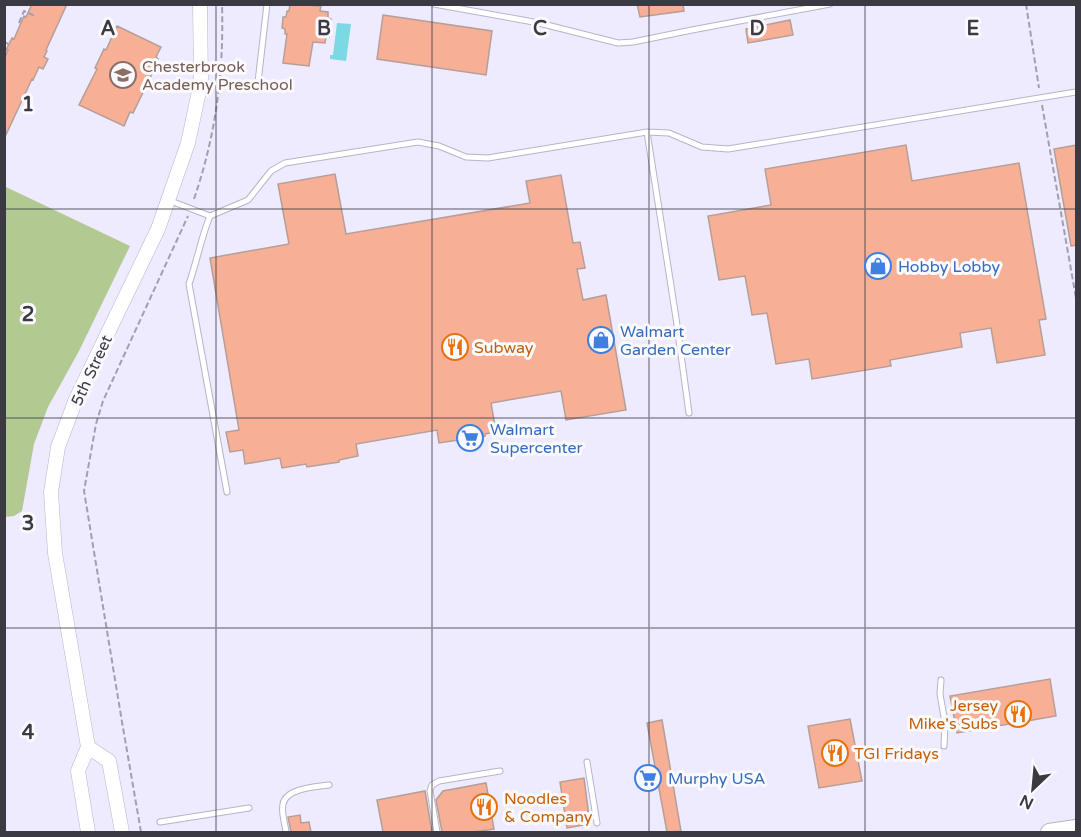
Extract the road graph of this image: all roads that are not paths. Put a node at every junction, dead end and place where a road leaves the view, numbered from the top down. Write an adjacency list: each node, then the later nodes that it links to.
1 (200, 4): 8 (street, 5th Street)
2 (267, 4): 5 (lane)
3 (434, 4): 4 (lane)
4 (830, 4)
5 (258, 82)
6 (1077, 92): 7 (lane)
7 (647, 132): 9 (lane); 10 (lane)
8 (168, 200): 9 (lane); 14 (street, 5th Street)
9 (210, 216): 11 (lane)
10 (688, 413)
11 (227, 492)
12 (941, 680): 13 (lane)
13 (944, 746)
14 (88, 747): 22 (street, 5th Street); 23 (street)
15 (587, 762): 20 (lane)
16 (500, 771): 25 (lane)
17 (329, 785): 24 (lane)
18 (249, 808): 19 (lane)
19 (160, 822)
20 (597, 823)
21 (1077, 828): 26 (main road)
22 (88, 832)
23 (122, 832)
24 (286, 832)
25 (437, 832)
26 (1049, 832)

